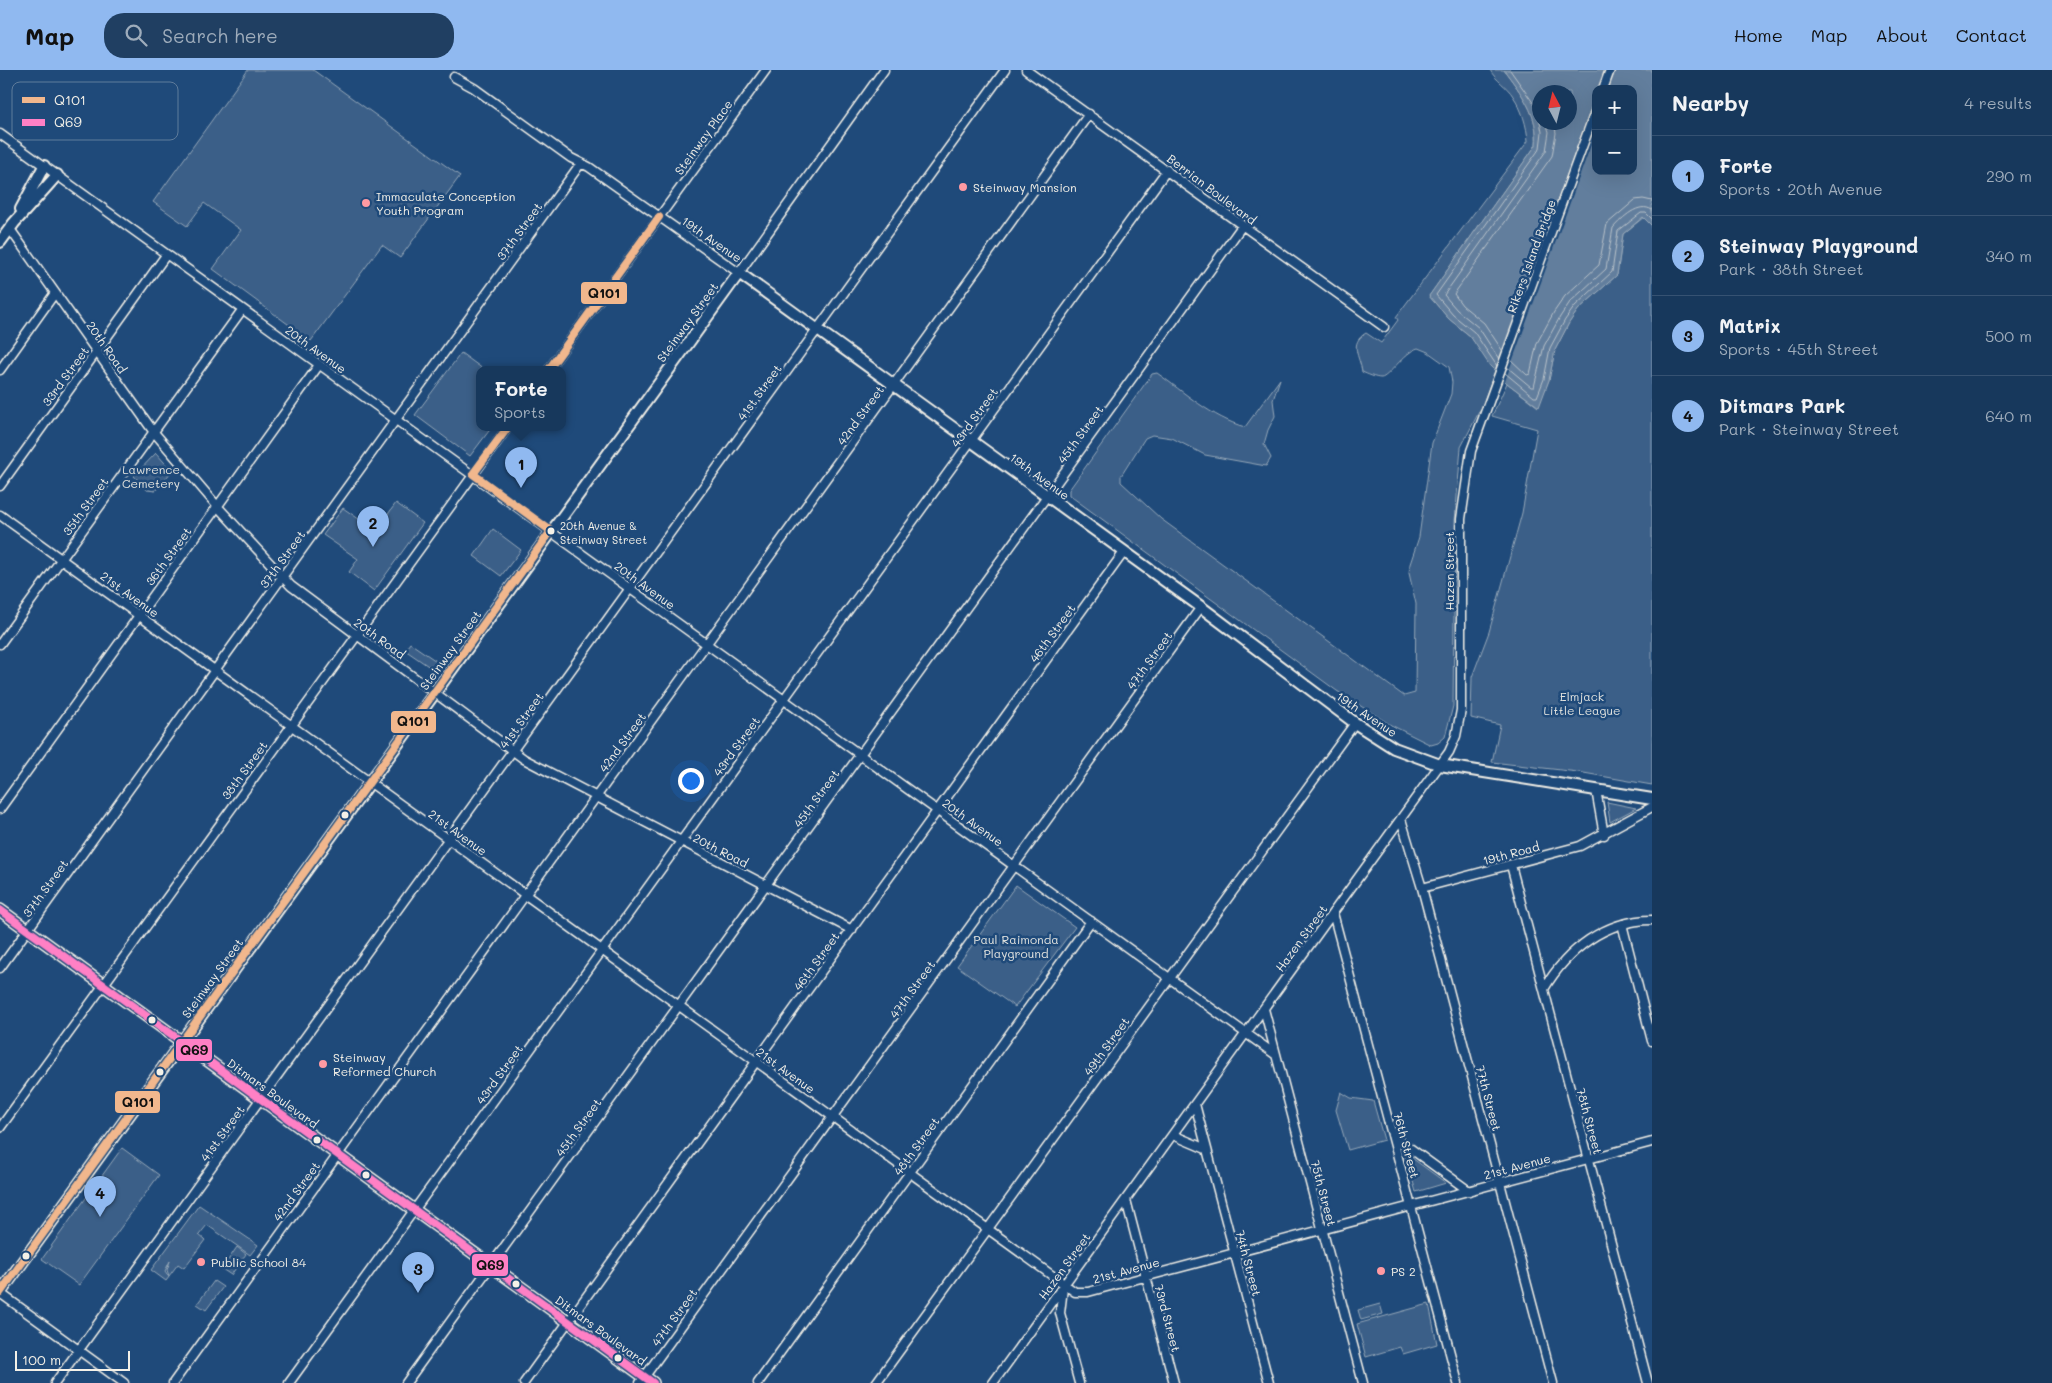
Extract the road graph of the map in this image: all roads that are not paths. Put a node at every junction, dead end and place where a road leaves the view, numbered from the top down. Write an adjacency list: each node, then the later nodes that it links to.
1 (766, 70): 15 (street, Steinway Place)
2 (884, 70): 20 (street, Steinway Street)
3 (1005, 70): 24 (street, 41st Street)
4 (1026, 70): 8 (street, Berrian Boulevard)
5 (1610, 70): 7 (street)
6 (454, 77): 11 (street, 19th Avenue)
7 (1604, 85)
8 (1089, 114): 13 (street, Berrian Boulevard); 29 (street, 42nd Street)
9 (1592, 120): 34 (street, Rikers Island Bridge)
10 (0, 134): 12 (street, 20th Avenue)
11 (581, 163): 15 (street, 19th Avenue); 30 (street, 37th Street)
12 (44, 166): 14 (street, 20th Avenue); 16 (street)
13 (1166, 170): 17 (street, Berrian Boulevard); 33 (street, 43rd Street)
14 (57, 175): 16 (street); 19 (street, 20th Avenue)
15 (660, 217): 20 (street, 19th Avenue); 27 (street)
16 (12, 226): 18 (street); 21 (street, 20th Road)
17 (1242, 226): 23 (street, Berrian Boulevard); 37 (street, 45th Street)
18 (0, 242)
19 (166, 255): 22 (street, 20th Avenue); 25 (street, 33rd Street)
20 (738, 272): 24 (street, 19th Avenue); 40 (street, Steinway Street)
21 (55, 293): 25 (street, 20th Road); 28 (street)
22 (242, 310): 26 (street, 20th Avenue); 31 (street, 35th Street)
23 (1384, 327)
24 (817, 330): 29 (street, 19th Avenue); 44 (street, 41st Street)
25 (96, 352): 31 (street, 20th Road); 36 (street, 33rd Street)
26 (320, 365): 30 (street, 20th Avenue); 38 (street, 36th Street)
27 (551, 366)
28 (0, 370)
29 (895, 386): 33 (street, 19th Avenue); 48 (street, 42nd Street)
30 (397, 420): 35 (street, 20th Avenue); 43 (street, 37th Street)
31 (153, 430): 38 (street, 20th Road); 42 (street, 35th Street)
32 (505, 431): 35 (street, 38th Street)
33 (971, 441): 37 (street, 19th Avenue); 52 (street, 43rd Street)
34 (1472, 451): 57 (street, Hazen Street)
35 (473, 474): 40 (street, 20th Avenue); 47 (street, 38th Street)
36 (0, 486)
37 (1048, 497): 41 (street, 19th Avenue); 56 (street, 45th Street)
38 (218, 507): 43 (street, 20th Road); 46 (street, 36th Street)
39 (0, 515): 42 (street, 21st Avenue)
40 (551, 531): 44 (street, 20th Avenue); 51 (street, Steinway Street)
41 (1124, 552): 45 (street, 19th Avenue); 64 (street, 46th Street)
42 (61, 559): 46 (street, 21st Avenue); 49 (street, 35th Street)
43 (283, 576): 47 (street, 20th Road); 50 (street, 37th Street)
44 (630, 588): 48 (street, 20th Avenue); 55 (street, 41st Street)
45 (1201, 607): 53 (street, 19th Avenue); 70 (street, 47th Street)
46 (139, 616): 50 (street, 21st Avenue); 63 (street, 36th Street)
47 (357, 636): 51 (street, 20th Road); 54 (street, 38th Street)
48 (706, 643): 52 (street, 20th Avenue); 60 (street, 42nd Street)
49 (0, 644)
50 (216, 670): 54 (street, 21st Avenue); 79 (street, 37th Street)
51 (435, 692): 55 (street, 20th Road); 58 (street, Steinway Street)
52 (784, 699): 56 (street, 20th Avenue); 68 (street, 43rd Street)
53 (1354, 723): 57 (street, 19th Avenue); 83 (street, 49th Street)
54 (291, 725): 58 (street, 21st Avenue); 84 (street, 38th Street)
55 (512, 750): 60 (street, 20th Road); 67 (street, 41st Street)
56 (861, 755): 64 (street, 20th Avenue); 71 (street, 45th Street)
57 (1440, 765): 59 (street, 19th Avenue); 65 (street, Hazen Street)
58 (370, 782): 67 (street, 21st Avenue); 90 (street, Steinway Street)
59 (1596, 790): 61 (street, 19th Avenue); 66 (street)
60 (596, 798): 68 (street, 20th Road); 73 (street, 42nd Street)
61 (1652, 799)
62 (1652, 807): 66 (street, 19th Road)
63 (0, 809)
64 (938, 811): 70 (street, 20th Avenue); 80 (street, 46th Street)
65 (1401, 819): 72 (street, 77th Street); 75 (street, Hazen Street)
66 (1604, 835): 69 (street, 19th Road)
67 (448, 839): 73 (street, 21st Avenue); 93 (street, 41st Street)
68 (681, 842): 71 (street, 20th Road); 81 (street, 43rd Street)
69 (1511, 865): 72 (street, 19th Road); 85 (street, 78th Street)
70 (1014, 866): 77 (street, 20th Avenue); 95 (street, 47th Street)
71 (767, 886): 80 (street, 20th Road); 86 (street, 45th Street)
72 (1422, 888): 104 (street, 77th Street)
73 (525, 895): 81 (street, 21st Avenue); 101 (street, 42nd Street)
74 (0, 910): 79 (street, Ditmars Boulevard)
75 (1333, 913): 87 (street, Hazen Street); 98 (street, 76th Street)
76 (1652, 920): 78 (street)
77 (1091, 921): 83 (street, 20th Avenue); 103 (street, 48th Street)
78 (1622, 924): 85 (street); 89 (street)
79 (28, 930): 82 (street, 37th Street); 84 (street, Ditmars Boulevard)
80 (852, 930): 92 (street, 46th Street)
81 (602, 950): 86 (street, 21st Avenue); 108 (street, 43rd Street)
82 (0, 968)
83 (1169, 978): 88 (street, 20th Avenue); 109 (street, 49th Street)
84 (103, 985): 90 (street, Ditmars Boulevard); 96 (street, 38th Street)
85 (1544, 989): 102 (street, 78th Street)
86 (679, 1006): 92 (street, 21st Avenue); 112 (street, 45th Street)
87 (1264, 1009): 88 (street, Hazen Street); 91 (street, 75th Street)
88 (1246, 1034): 91 (street, 20th Avenue); 94 (street, Hazen Street)
89 (1652, 1041)
90 (182, 1042): 93 (street, Ditmars Boulevard); 115 (street, Steinway Street)
91 (1276, 1055): 110 (street, 75th Street)
92 (756, 1062): 95 (street, 21st Avenue); 116 (street, 46th Street)
93 (260, 1099): 101 (street, Ditmars Boulevard); 117 (street, 41st Street)
94 (1195, 1104): 97 (street, Hazen Street); 100 (street, 74th Street)
95 (833, 1117): 103 (street, 21st Avenue); 118 (street, 47th Street)
96 (0, 1128)
97 (1173, 1135): 100 (street); 106 (street, Hazen Street)
98 (1392, 1135): 105 (street); 107 (street, 76th Street)
99 (1652, 1142): 102 (street, 21st Avenue)
100 (1206, 1149): 111 (street, 74th Street)
101 (336, 1154): 108 (street, Ditmars Boulevard); 121 (street, 42nd Street)
102 (1588, 1159): 104 (street, 21st Avenue); 134 (street, 78th Street)
103 (910, 1173): 109 (street, 21st Avenue); 125 (street, 48th Street)
104 (1500, 1182): 105 (street, 21st Avenue); 133 (street, 77th Street)
105 (1469, 1191): 107 (street, 21st Avenue)
106 (1126, 1200): 113 (street, 73rd Street); 114 (street, Hazen Street)
107 (1412, 1206): 110 (street, 21st Avenue); 132 (street, 76th Street)
108 (414, 1210): 112 (street, Ditmars Boulevard); 122 (street, 43rd Street)
109 (987, 1230): 114 (street, 21st Avenue); 126 (street, 49th Street)
110 (1322, 1230): 111 (street, 21st Avenue); 131 (street, 75th Street)
111 (1234, 1253): 113 (street, 21st Avenue); 130 (street, 74th Street)
112 (492, 1266): 116 (street, Ditmars Boulevard); 123 (street, 45th Street)
113 (1145, 1276): 114 (street, 21st Avenue); 129 (street, 73rd Street)
114 (1064, 1286): 127 (street, Hazen Street); 128 (street)
115 (0, 1293): 117 (street)
116 (569, 1322): 118 (street, Ditmars Boulevard); 124 (street, 46th Street)
117 (79, 1350): 119 (street, 41st Street); 120 (street)
118 (646, 1381)
119 (55, 1383)
120 (124, 1383)
121 (173, 1383)
122 (289, 1383)
123 (406, 1383)
124 (524, 1383)
125 (758, 1383)
126 (876, 1383)
127 (993, 1383)
128 (1079, 1383)
129 (1174, 1383)
130 (1269, 1383)
131 (1363, 1383)
132 (1458, 1383)
133 (1553, 1383)
134 (1648, 1383)

